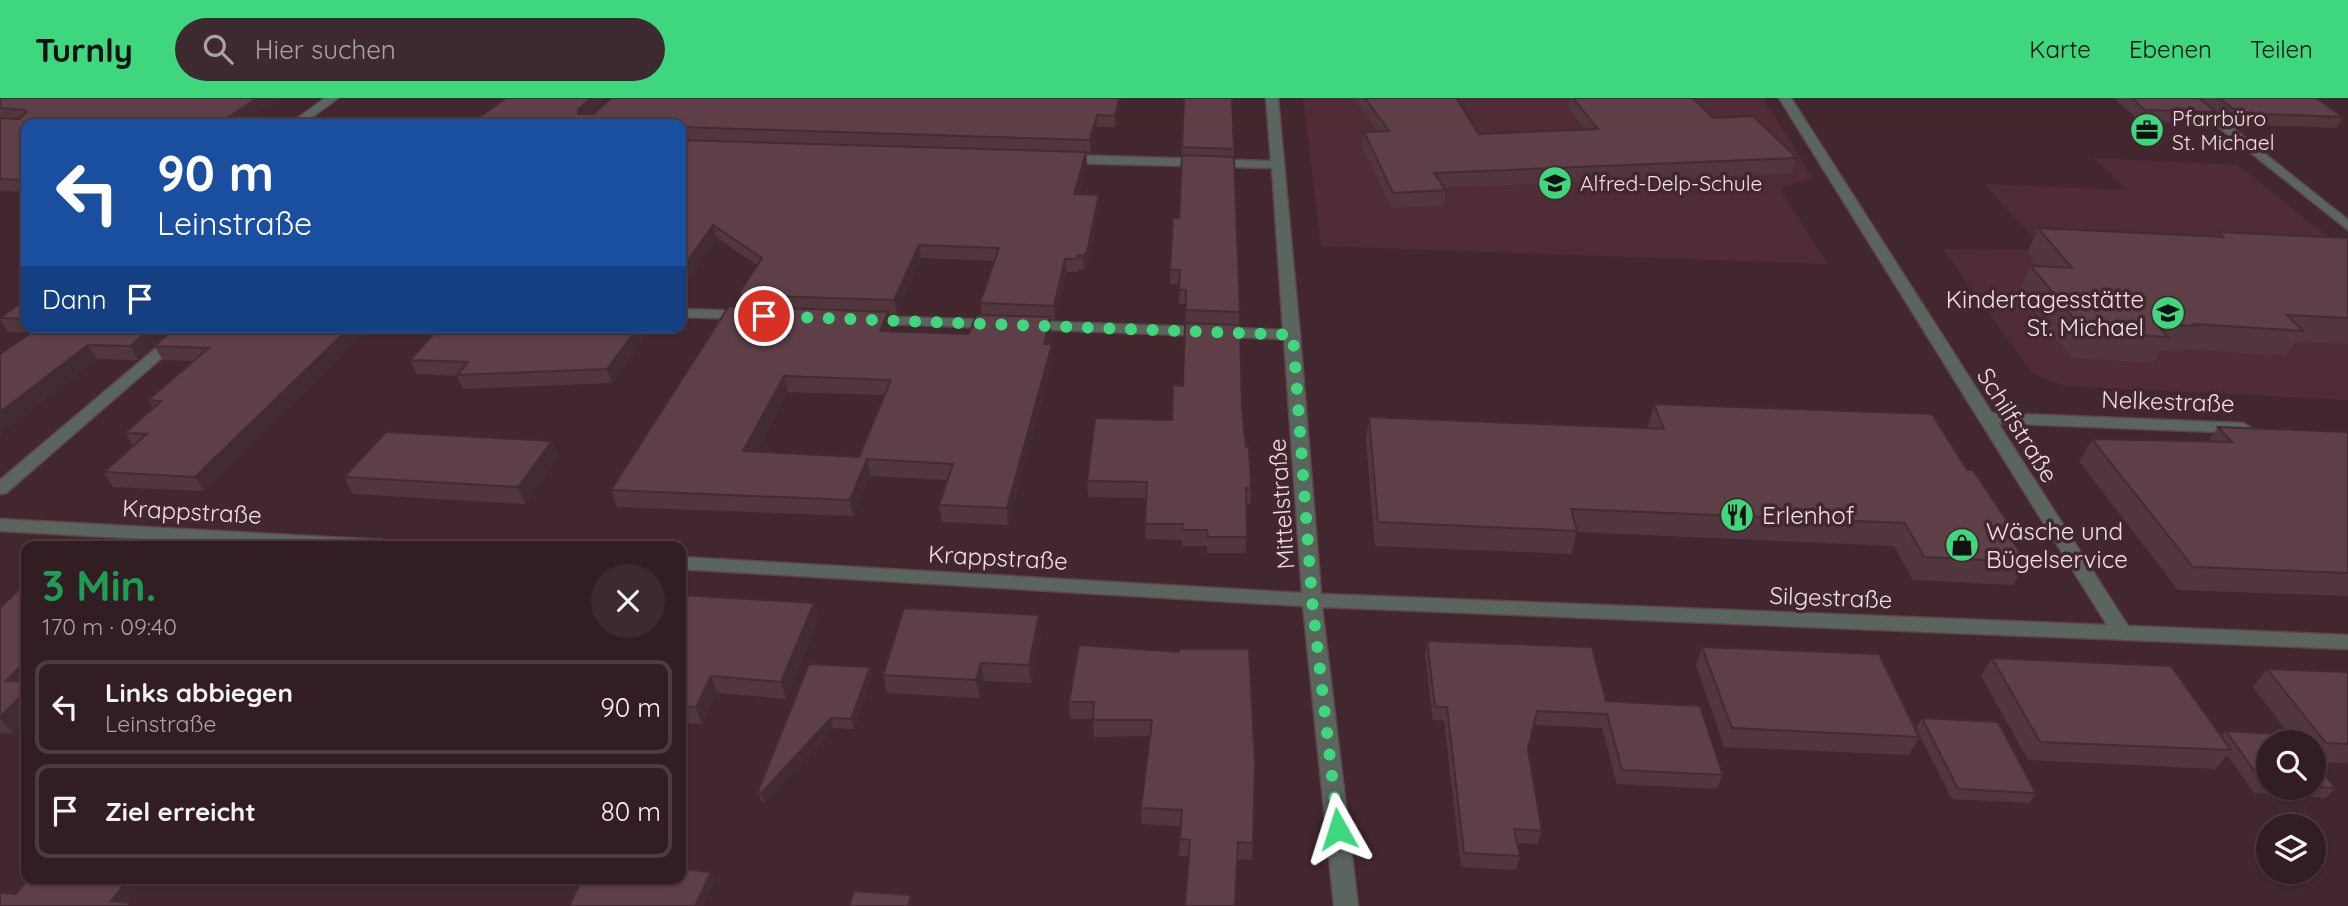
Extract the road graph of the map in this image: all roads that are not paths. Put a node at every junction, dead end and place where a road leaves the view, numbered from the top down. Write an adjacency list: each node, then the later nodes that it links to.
1 (332, 98): 5 (street)
2 (1272, 98): 7 (street, Mittelstraße)
3 (1785, 98): 14 (street, Schilfstraße)
4 (2188, 98): 8 (street)
5 (303, 119)
6 (1058, 159): 7 (street)
7 (1277, 165): 13 (street, Mittelstraße)
8 (2348, 226)
9 (686, 313): 10 (street)
10 (764, 316)
11 (848, 319): 13 (street)
12 (183, 333): 16 (street)
13 (1293, 335): 20 (street, Mittelstraße)
14 (1986, 418): 15 (street, Nelkestraße); 21 (street, Schilfstraße)
15 (2264, 429)
16 (0, 489)
17 (0, 525): 18 (street, Krappstraße)
18 (291, 541)
19 (686, 563): 20 (street, Krappstraße)
20 (1312, 600): 21 (street, Silgestraße); 23 (street, Mittelstraße)
21 (2123, 635): 22 (street, Silgestraße)
22 (2348, 642)
23 (1346, 906)

